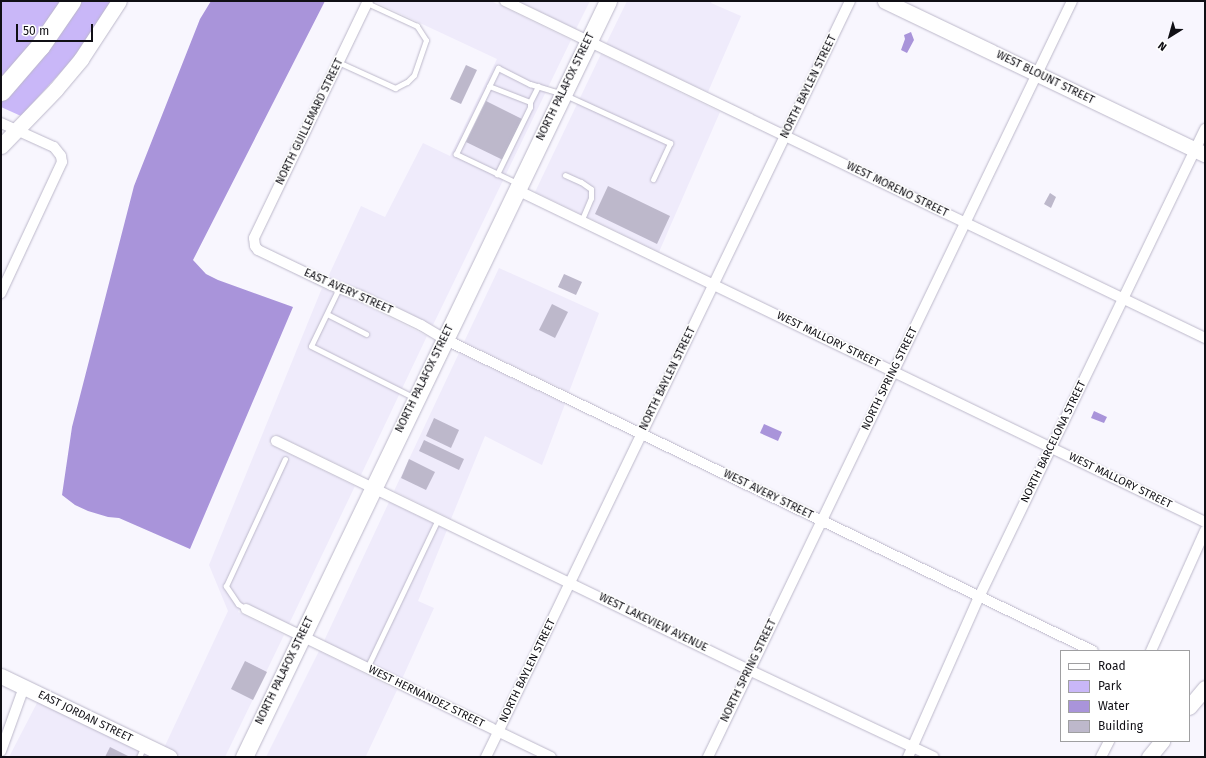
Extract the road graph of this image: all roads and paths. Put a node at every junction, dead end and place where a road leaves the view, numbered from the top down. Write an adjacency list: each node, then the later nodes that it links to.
1 (71, 1): 14 (highway)
2 (119, 1): 19 (street)
3 (505, 1): 9 (street, WEST MORENO STREET)
4 (608, 1): 9 (main road, NORTH PALAFOX STREET)
5 (850, 1): 20 (street, NORTH BAYLEN STREET)
6 (885, 1): 11 (street, WEST BLOUNT STREET)
7 (1072, 1): 11 (street, NORTH SPRING STREET)
8 (367, 2): 10 (street, NORTH GUILLEMARD STREET); 10 (lane)
9 (588, 42): 15 (main road, NORTH PALAFOX STREET); 20 (street, WEST MORENO STREET)
10 (338, 62): 29 (street, NORTH GUILLEMARD STREET)
11 (1037, 74): 22 (street, WEST BLOUNT STREET); 28 (street, NORTH SPRING STREET)
12 (489, 86): 13 (lane); 16 (lane); 23 (lane)
13 (538, 86): 15 (lane); 16 (lane)
14 (1, 91)
15 (563, 94): 25 (lane); 26 (main road, NORTH PALAFOX STREET)
16 (530, 102): 23 (lane)
17 (1, 123): 19 (street)
18 (1205, 129): 22 (street, NORTH BARCELONA STREET)
19 (17, 130): 21 (street); 32 (street)
20 (785, 136): 28 (street, WEST MORENO STREET); 30 (street, NORTH BAYLEN STREET)
21 (1, 146)
22 (1200, 152): 33 (street, NORTH BARCELONA STREET)
23 (497, 174): 26 (lane)
24 (565, 175): 27 (lane)
25 (653, 179)
26 (518, 187): 27 (street, WEST MALLORY STREET); 37 (main road, NORTH PALAFOX STREET)
27 (581, 221): 30 (street, WEST MALLORY STREET)
28 (965, 223): 33 (street, WEST MORENO STREET); 38 (street, NORTH SPRING STREET)
29 (254, 244): 31 (street, EAST AVERY STREET)
30 (713, 285): 38 (street, WEST MALLORY STREET); 40 (street, NORTH BAYLEN STREET)
31 (339, 288): 34 (lane); 37 (street, EAST AVERY STREET)
32 (1, 293)
33 (1123, 299): 36 (street, WEST MORENO STREET); 42 (street, NORTH BARCELONA STREET)
34 (327, 314): 35 (lane); 39 (lane)
35 (366, 334)
36 (1205, 338)
37 (444, 339): 39 (main road, NORTH PALAFOX STREET); 40 (street, WEST AVERY STREET)
38 (894, 371): 42 (street, WEST MALLORY STREET); 46 (street, NORTH SPRING STREET)
39 (416, 399): 44 (main road, NORTH PALAFOX STREET)
40 (642, 434): 46 (street, WEST AVERY STREET); 49 (street, NORTH BAYLEN STREET)
41 (276, 441): 44 (street, WEST LAKEVIEW AVENUE)
42 (1051, 447): 47 (street, WEST MALLORY STREET); 50 (street, NORTH BARCELONA STREET)
43 (285, 459): 51 (lane)
44 (373, 487): 45 (street, WEST LAKEVIEW AVENUE); 52 (main road, NORTH PALAFOX STREET)
45 (438, 519): 49 (street, WEST LAKEVIEW AVENUE); 55 (lane)
46 (822, 521): 50 (street, WEST AVERY STREET); 56 (street, NORTH SPRING STREET)
47 (1205, 522)
48 (1205, 531): 54 (street)
49 (570, 583): 56 (street, WEST LAKEVIEW AVENUE); 61 (street, NORTH BAYLEN STREET)
50 (979, 597): 53 (street, WEST AVERY STREET); 64 (street, NORTH BARCELONA STREET)
51 (246, 609): 52 (street, WEST HERNANDEZ STREET)
52 (302, 637): 55 (street, WEST HERNANDEZ STREET); 68 (main road, NORTH PALAFOX STREET)
53 (1090, 650)
54 (1151, 650)
55 (367, 668): 61 (street, WEST HERNANDEZ STREET)
56 (749, 670): 64 (street, WEST LAKEVIEW AVENUE); 71 (street, NORTH SPRING STREET)
57 (1, 676): 58 (street, EAST JORDAN STREET)
58 (24, 687): 65 (street); 66 (street, EAST JORDAN STREET)
59 (1205, 688): 60 (street)
60 (1191, 701)
61 (498, 732): 69 (street, NORTH BAYLEN STREET); 70 (street, WEST HERNANDEZ STREET)
62 (1108, 742): 74 (street)
63 (1161, 742): 75 (street)
64 (913, 747): 72 (street, NORTH BARCELONA STREET); 73 (street, WEST LAKEVIEW AVENUE)
65 (1, 751)
66 (148, 752): 67 (street, EAST JORDAN STREET)
67 (169, 757)
68 (244, 757)
69 (486, 757)
70 (551, 757)
71 (708, 757)
72 (908, 757)
73 (934, 757)
74 (1101, 757)
75 (1149, 757)

